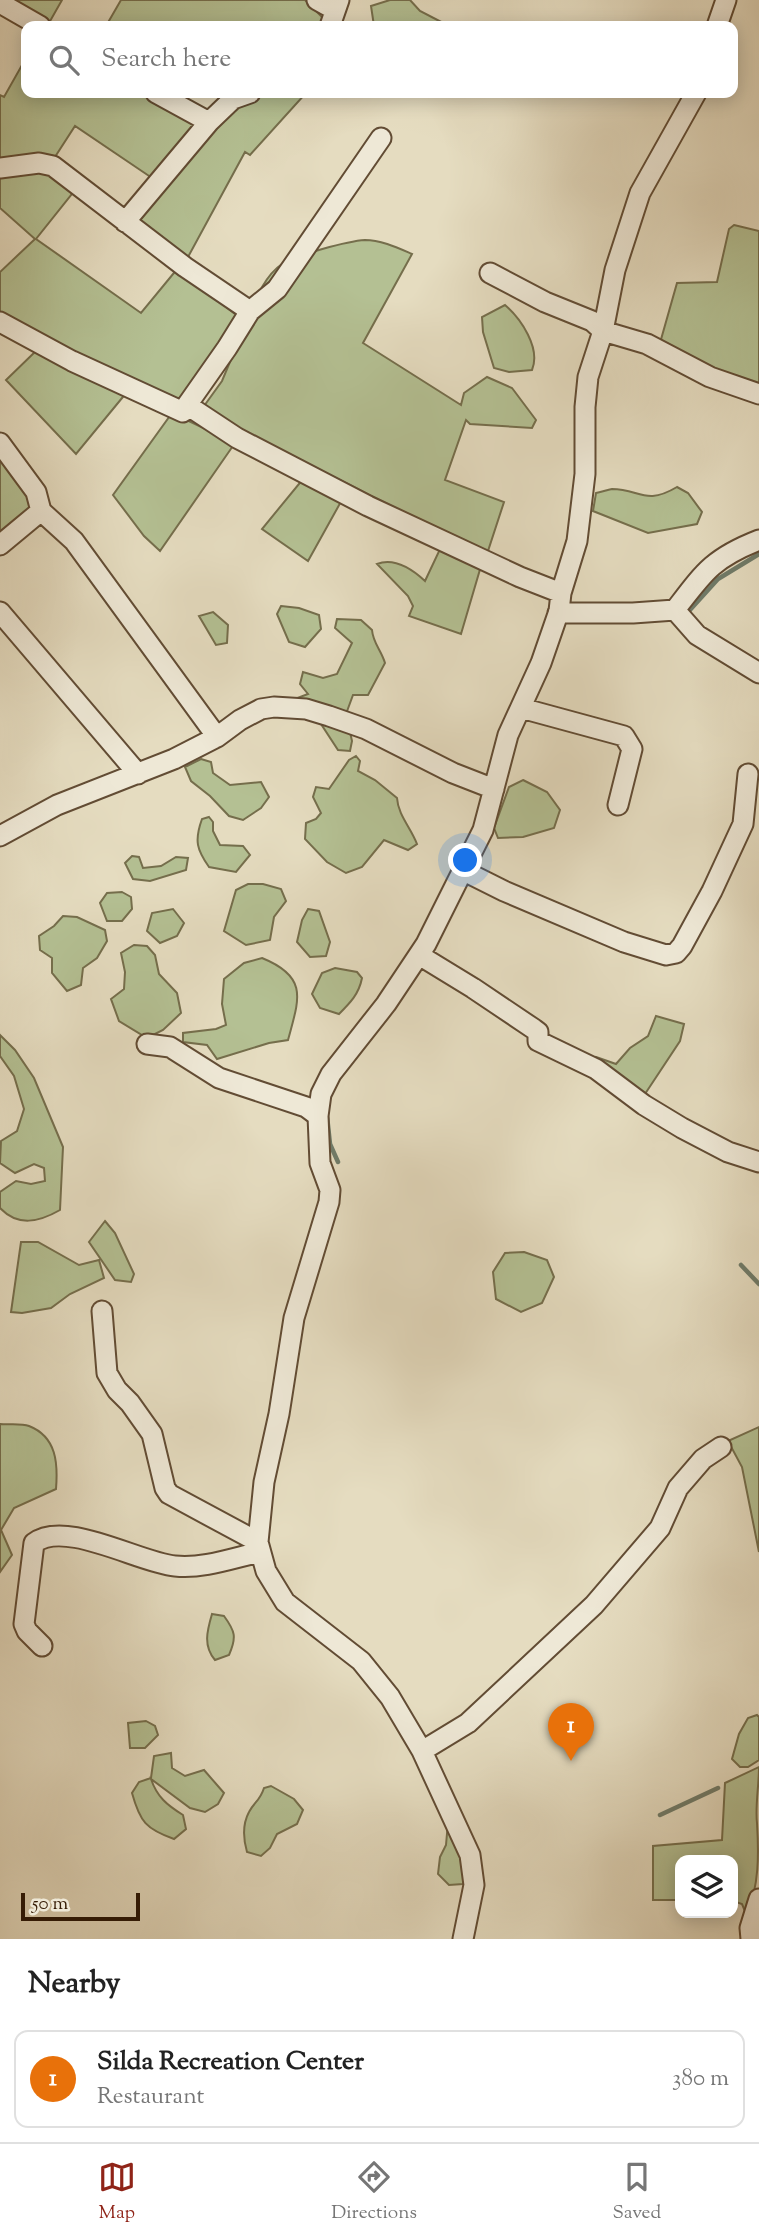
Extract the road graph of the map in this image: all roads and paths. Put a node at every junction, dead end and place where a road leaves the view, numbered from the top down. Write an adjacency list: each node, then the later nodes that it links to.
1 (317, 0): 4 (street)
2 (726, 0): 6 (street)
3 (0, 3): 5 (street)
4 (335, 12)
5 (31, 21)
6 (719, 21)
7 (165, 98): 10 (street)
8 (236, 98): 10 (street)
9 (693, 98): 17 (street)
10 (209, 122): 13 (street)
11 (381, 138): 15 (street)
12 (0, 168): 13 (street)
13 (125, 222): 15 (street)
14 (490, 273): 17 (street)
15 (250, 311): 19 (street)
16 (0, 322): 19 (street)
17 (603, 331): 18 (street); 24 (street)
18 (759, 394)
19 (187, 405): 24 (street)
20 (0, 443): 21 (street)
21 (41, 511): 23 (street); 30 (street)
22 (759, 540): 25 (street)
23 (0, 545)
24 (561, 593): 27 (street)
25 (675, 610): 27 (street); 28 (street)
26 (0, 612): 31 (street)
27 (558, 614): 29 (street)
28 (759, 673)
29 (521, 708): 33 (street); 34 (street)
30 (217, 737): 31 (street); 33 (street)
31 (138, 774): 35 (street)
32 (748, 774): 36 (street)
33 (494, 789): 36 (street)
34 (618, 805)
35 (0, 835)
36 (464, 870): 37 (street)
37 (419, 955): 39 (street); 40 (street)
38 (148, 1044): 39 (street)
39 (318, 1115): 43 (street)
40 (759, 1162)
41 (102, 1311): 43 (street)
42 (720, 1447): 45 (street)
43 (259, 1547): 44 (street); 45 (street)
44 (42, 1646)
45 (422, 1751): 47 (street)
46 (759, 1899): 48 (street)
47 (463, 1939)
48 (751, 1939)

